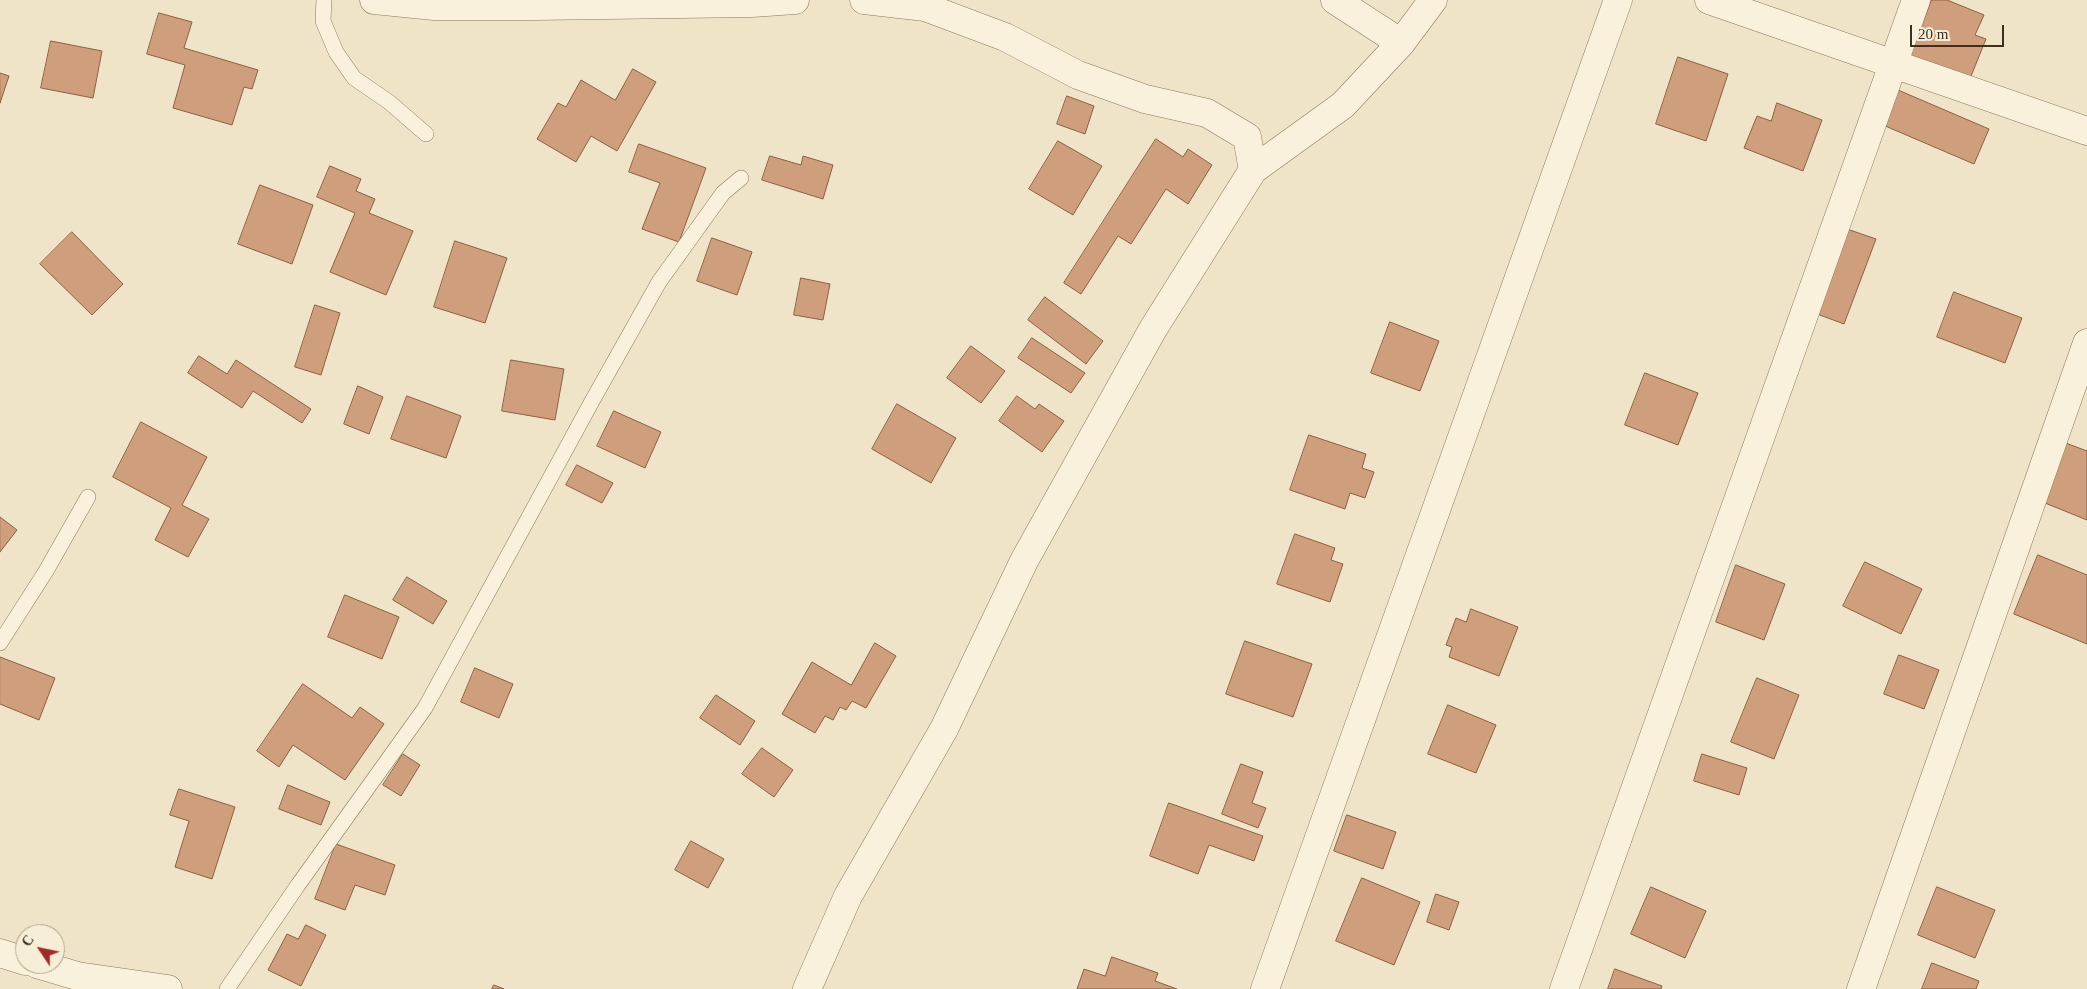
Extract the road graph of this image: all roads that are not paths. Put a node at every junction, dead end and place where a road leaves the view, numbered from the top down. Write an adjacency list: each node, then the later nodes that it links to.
1 (324, 0): 13 (lane)
2 (374, 0): 3 (street)
3 (795, 0)
4 (864, 0): 14 (street)
5 (1335, 0): 10 (street)
6 (1433, 0): 10 (street)
7 (1618, 0): 26 (street)
8 (1709, 0): 11 (street)
9 (1916, 0): 11 (street)
10 (1400, 43): 14 (street)
11 (1892, 63): 12 (street); 27 (street)
12 (2087, 130)
13 (426, 134)
14 (1253, 170): 25 (street)
15 (741, 178): 24 (lane)
16 (2087, 343): 28 (street)
17 (88, 497): 18 (lane)
18 (0, 642)
19 (0, 953): 20 (street)
20 (15, 958)
21 (58, 974): 22 (street)
22 (74, 982): 23 (street)
23 (168, 989)
24 (227, 989)
25 (807, 989)
26 (1264, 989)
27 (1564, 989)
28 (1861, 989)

